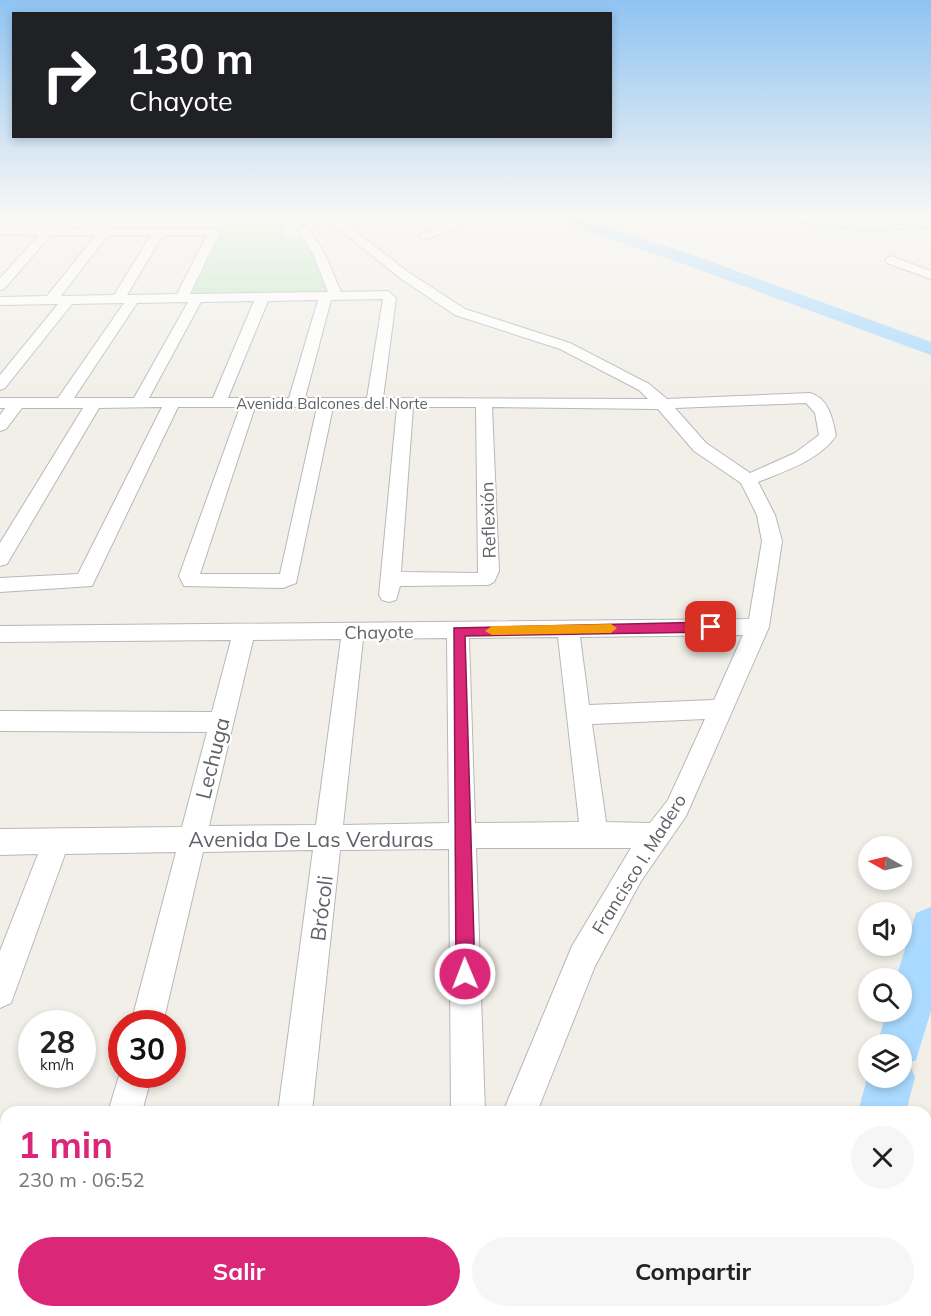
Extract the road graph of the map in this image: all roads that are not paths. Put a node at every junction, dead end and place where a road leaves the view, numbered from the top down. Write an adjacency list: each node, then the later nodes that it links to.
1 (68, 278): 10 (street)
2 (135, 278): 9 (street)
3 (198, 278): 8 (street)
4 (326, 278): 6 (street)
5 (409, 278): 27 (street)
6 (331, 295): 7 (street); 18 (street); 25 (street)
7 (263, 296): 8 (street); 24 (street)
8 (190, 298): 9 (street); 22 (street)
9 (125, 299): 11 (street); 20 (street)
10 (51, 300): 11 (street); 12 (street)
11 (68, 300): 13 (street)
12 (1, 302)
13 (0, 385)
14 (484, 402): 19 (street, Avenida Balcones del Norte); 19 (street, Reflexión); 27 (street, Avenida Balcones del Norte)
15 (0, 403): 16 (street, Avenida Balcones del Norte)
16 (17, 403): 20 (street, Avenida Balcones del Norte); 28 (street)
17 (249, 403): 24 (street, Avenida Balcones del Norte); 25 (street, Avenida Balcones del Norte); 26 (street)
18 (374, 403): 19 (street, Avenida Balcones del Norte); 26 (street, Avenida Balcones del Norte)
19 (405, 403)
20 (62, 404): 21 (street, Avenida Balcones del Norte)
21 (93, 404): 22 (street, Avenida Balcones del Norte); 30 (street)
22 (138, 404): 23 (street, Avenida Balcones del Norte)
23 (172, 404): 24 (street, Avenida Balcones del Norte); 31 (street)
24 (218, 404)
25 (295, 404): 26 (street, Avenida Balcones del Norte)
26 (326, 404)
27 (663, 404): 29 (street); 29 (street, Avenida Balcones del Norte)
28 (0, 426)
29 (748, 480): 32 (street, Francisco I. Madero)
30 (0, 559)
31 (0, 585)
32 (758, 627): 33 (street, Chayote); 38 (street, Francisco I. Madero)
33 (568, 629): 34 (street, Chayote); 39 (street)
34 (458, 631): 35 (street, Chayote); 44 (street)
35 (353, 632): 36 (street, Chayote); 45 (street, Brócoli)
36 (244, 633): 37 (street, Chayote); 41 (street, Lechuga)
37 (0, 634)
38 (720, 709): 39 (street); 43 (street, Francisco I. Madero)
39 (578, 715): 42 (street)
40 (0, 721): 41 (street)
41 (221, 722): 46 (street, Lechuga)
42 (594, 834): 43 (street, Avenida De Las Verduras); 44 (street, Avenida De Las Verduras)
43 (658, 836): 55 (street, Francisco I. Madero)
44 (462, 837): 45 (street, Avenida De Las Verduras); 54 (street)
45 (329, 838): 46 (street, Avenida De Las Verduras); 53 (street, Brócoli)
46 (193, 839): 48 (street, Avenida De Las Verduras); 50 (street, Lechuga)
47 (0, 842): 48 (street, Avenida De Las Verduras)
48 (56, 842): 49 (street)
49 (0, 992)
50 (150, 1010)
51 (131, 1088): 52 (street)
52 (127, 1106)
53 (296, 1106)
54 (468, 1106)
55 (522, 1106)

